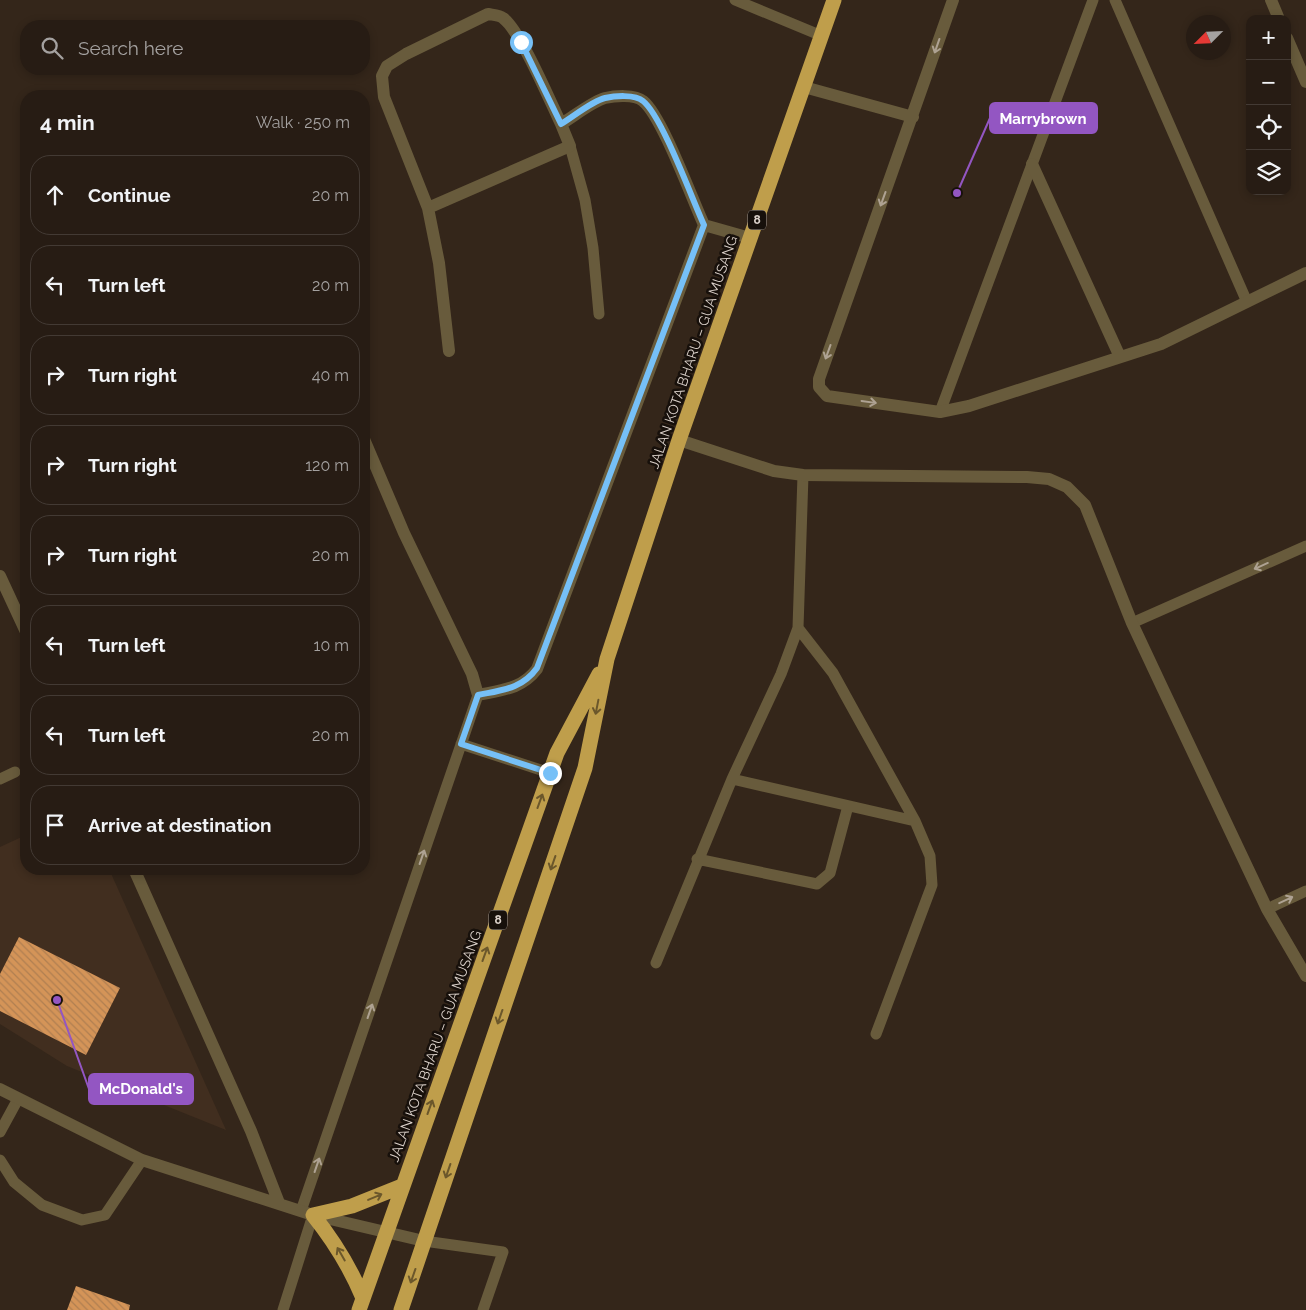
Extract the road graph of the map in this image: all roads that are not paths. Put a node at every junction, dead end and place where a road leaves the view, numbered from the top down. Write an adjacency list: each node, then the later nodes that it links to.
1 (735, 0): 8 (lane)
2 (834, 0): 8 (highway, JALAN KOTA BHARU – GUA MUSANG / 8)
3 (953, 0): 12 (street, one-way to 12)
4 (1093, 0): 15 (lane)
5 (1115, 0): 20 (lane)
6 (1271, 0): 7 (street)
7 (1277, 15)
8 (822, 36): 11 (highway, JALAN KOTA BHARU – GUA MUSANG / 8)
9 (1291, 47): 10 (street)
10 (1306, 82)
11 (804, 87): 12 (street); 18 (highway, JALAN KOTA BHARU – GUA MUSANG / 8)
12 (913, 117): 24 (street, one-way to 24)
13 (561, 124): 14 (street); 16 (street); 17 (street)
14 (570, 146): 16 (street); 21 (lane)
15 (1032, 164): 23 (street); 24 (lane)
16 (428, 208): 22 (street)
17 (704, 225): 18 (street); 34 (street)
18 (750, 238): 25 (highway, JALAN KOTA BHARU – GUA MUSANG / 8)
19 (1306, 273): 20 (street)
20 (1247, 302): 23 (street)
21 (599, 314)
22 (449, 351)
23 (1120, 356): 24 (street)
24 (940, 412)
25 (679, 440): 27 (street); 33 (highway, JALAN KOTA BHARU – GUA MUSANG / 8)
26 (370, 453): 34 (street)
27 (803, 475): 31 (street); 32 (lane)
28 (1306, 546): 31 (lane, one-way to 31)
29 (0, 576): 30 (street)
30 (20, 619)
31 (1132, 623): 45 (street)
32 (798, 628): 39 (lane); 41 (lane)
33 (607, 659): 37 (highway, JALAN KOTA BHARU – GUA MUSANG / 8); 58 (highway, JALAN KOTA BHARU – GUA MUSANG, one-way to 58)
34 (478, 695): 35 (lane)
35 (461, 744): 37 (lane); 56 (lane, one-way to 35)
36 (15, 772): 38 (lane)
37 (550, 773): 54 (highway, JALAN KOTA BHARU – GUA MUSANG / 8, one-way to 37)
38 (0, 779)
39 (732, 779): 40 (lane); 42 (lane)
40 (848, 806): 41 (lane); 42 (lane)
41 (916, 821): 48 (lane)
42 (698, 859): 46 (lane)
43 (137, 875): 55 (street)
44 (1306, 891): 45 (lane, one-way to 44)
45 (1267, 909): 47 (street)
46 (656, 963)
47 (1306, 976)
48 (876, 1034)
49 (0, 1089): 50 (street)
50 (18, 1099): 51 (lane); 53 (street)
51 (0, 1132)
52 (0, 1160): 53 (lane)
53 (142, 1160): 55 (street)
54 (402, 1186): 56 (highway, one-way to 54); 57 (highway, JALAN KOTA BHARU – GUA MUSANG / 8)
55 (279, 1203): 56 (street)
56 (307, 1213): 57 (street); 59 (highway, one-way to 56); 60 (lane)
57 (385, 1232): 58 (street); 59 (highway, JALAN KOTA BHARU – GUA MUSANG / 8)
58 (424, 1241): 61 (highway, JALAN KOTA BHARU – GUA MUSANG, one-way to 61); 62 (lane)
59 (361, 1304)
60 (283, 1310)
61 (401, 1310)
62 (483, 1310)

